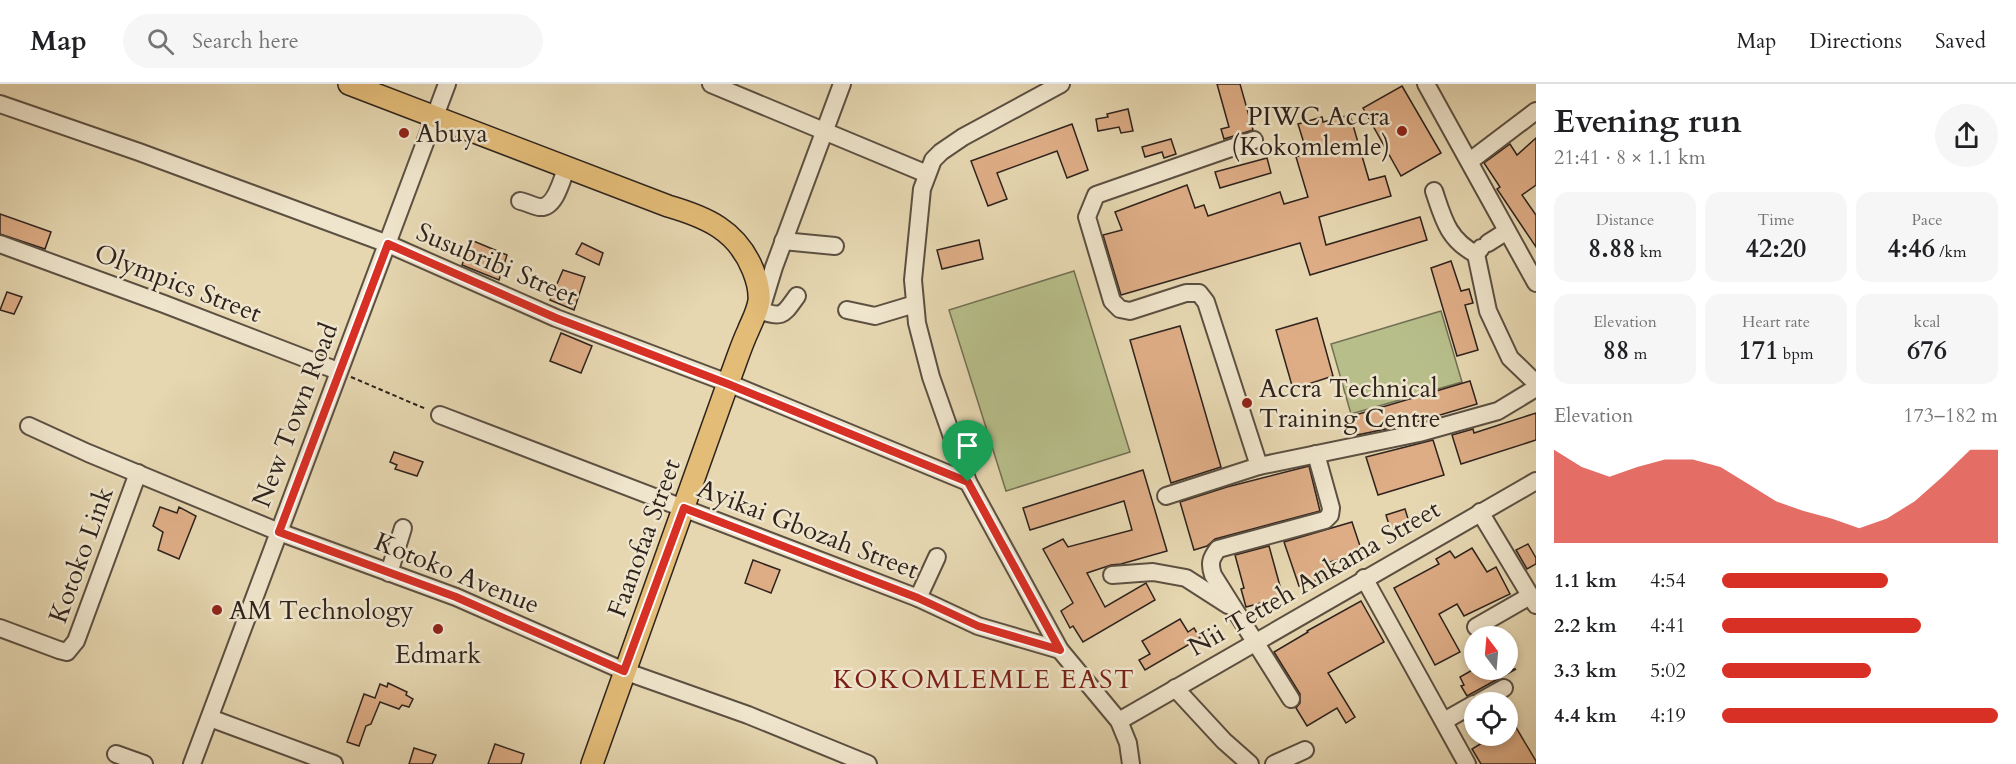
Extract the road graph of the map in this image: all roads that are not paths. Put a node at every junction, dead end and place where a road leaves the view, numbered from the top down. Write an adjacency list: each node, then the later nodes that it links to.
1 (349, 84): 9 (main road)
2 (447, 84): 9 (street, New Town Road)
3 (711, 84): 10 (street)
4 (842, 84): 10 (street, Faanofaa Street)
5 (1061, 84): 14 (street)
6 (1426, 84): 12 (street)
7 (0, 104): 20 (street, Susubribi Street)
8 (1536, 111): 12 (street)
9 (434, 117): 13 (main road); 20 (street, New Town Road)
10 (823, 130): 14 (street); 18 (street, Faanofaa Street)
11 (1254, 140): 35 (street)
12 (1470, 161): 17 (street)
13 (567, 166): 16 (street); 27 (main road)
14 (927, 174): 25 (street)
15 (1434, 191): 22 (street)
16 (520, 201)
17 (1507, 231): 22 (street); 23 (street)
18 (783, 241): 21 (street); 27 (street, Faanofaa Street)
19 (0, 244): 28 (street, Olympics Street)
20 (388, 244): 28 (street, New Town Road); 30 (street, Susubribi Street)
21 (836, 246)
22 (1482, 248): 29 (street)
23 (1535, 277)
24 (797, 296): 27 (street)
25 (915, 304): 26 (street); 38 (street)
26 (847, 310)
27 (755, 319): 30 (main road, Faanofaa Street)
28 (338, 372): 43 (street, New Town Road)
29 (1536, 383)
30 (728, 384): 38 (street, Susubribi Street); 40 (main road, Faanofaa Street)
31 (1536, 388): 34 (street)
32 (440, 415): 40 (street, Ayikai Gbozah Street)
33 (29, 426): 36 (street, Kotoko Avenue)
34 (1316, 453): 35 (street); 50 (street)
35 (1259, 466): 39 (street)
36 (138, 473): 43 (street, Kotoko Avenue); 52 (street, Kotoko Link)
37 (1536, 481): 41 (street, Nii Tetteh Ankama Street)
38 (968, 482): 54 (street)
39 (1166, 496)
40 (684, 508): 48 (street, Ayikai Gbozah Street); 55 (main road, Faanofaa Street)
41 (1480, 512): 47 (street, Nii Tetteh Ankama Street); 49 (street)
42 (403, 528): 45 (street)
43 (279, 532): 45 (street, Kotoko Avenue); 61 (street, New Town Road)
44 (937, 557): 48 (street)
45 (389, 573): 55 (street, Kotoko Avenue)
46 (1112, 575): 50 (street)
47 (1364, 578): 53 (street, Nii Tetteh Ankama Street); 63 (street)
48 (918, 598): 54 (street, Ayikai Gbozah Street)
49 (1533, 600): 51 (street)
50 (1233, 608): 53 (street)
51 (1478, 626)
52 (0, 628)
53 (1254, 642): 56 (street, Nii Tetteh Ankama Street); 59 (street)
54 (1060, 650): 62 (street)
55 (624, 671): 69 (main road, Faanofaa Street); 70 (street, Kotoko Avenue)
56 (1175, 688): 62 (street, Nii Tetteh Ankama Street); 72 (street)
57 (1504, 688): 58 (street)
58 (1497, 692)
59 (1291, 699)
60 (1464, 710): 63 (street)
61 (210, 718): 67 (street, New Town Road); 68 (street)
62 (1119, 721): 71 (street)
63 (1444, 721): 74 (street)
64 (1305, 750): 73 (street)
65 (116, 754): 66 (street)
66 (144, 764)
67 (192, 764)
68 (334, 764)
69 (592, 764)
70 (868, 764)
71 (1131, 764)
72 (1250, 764)
73 (1274, 764)
74 (1467, 764)

